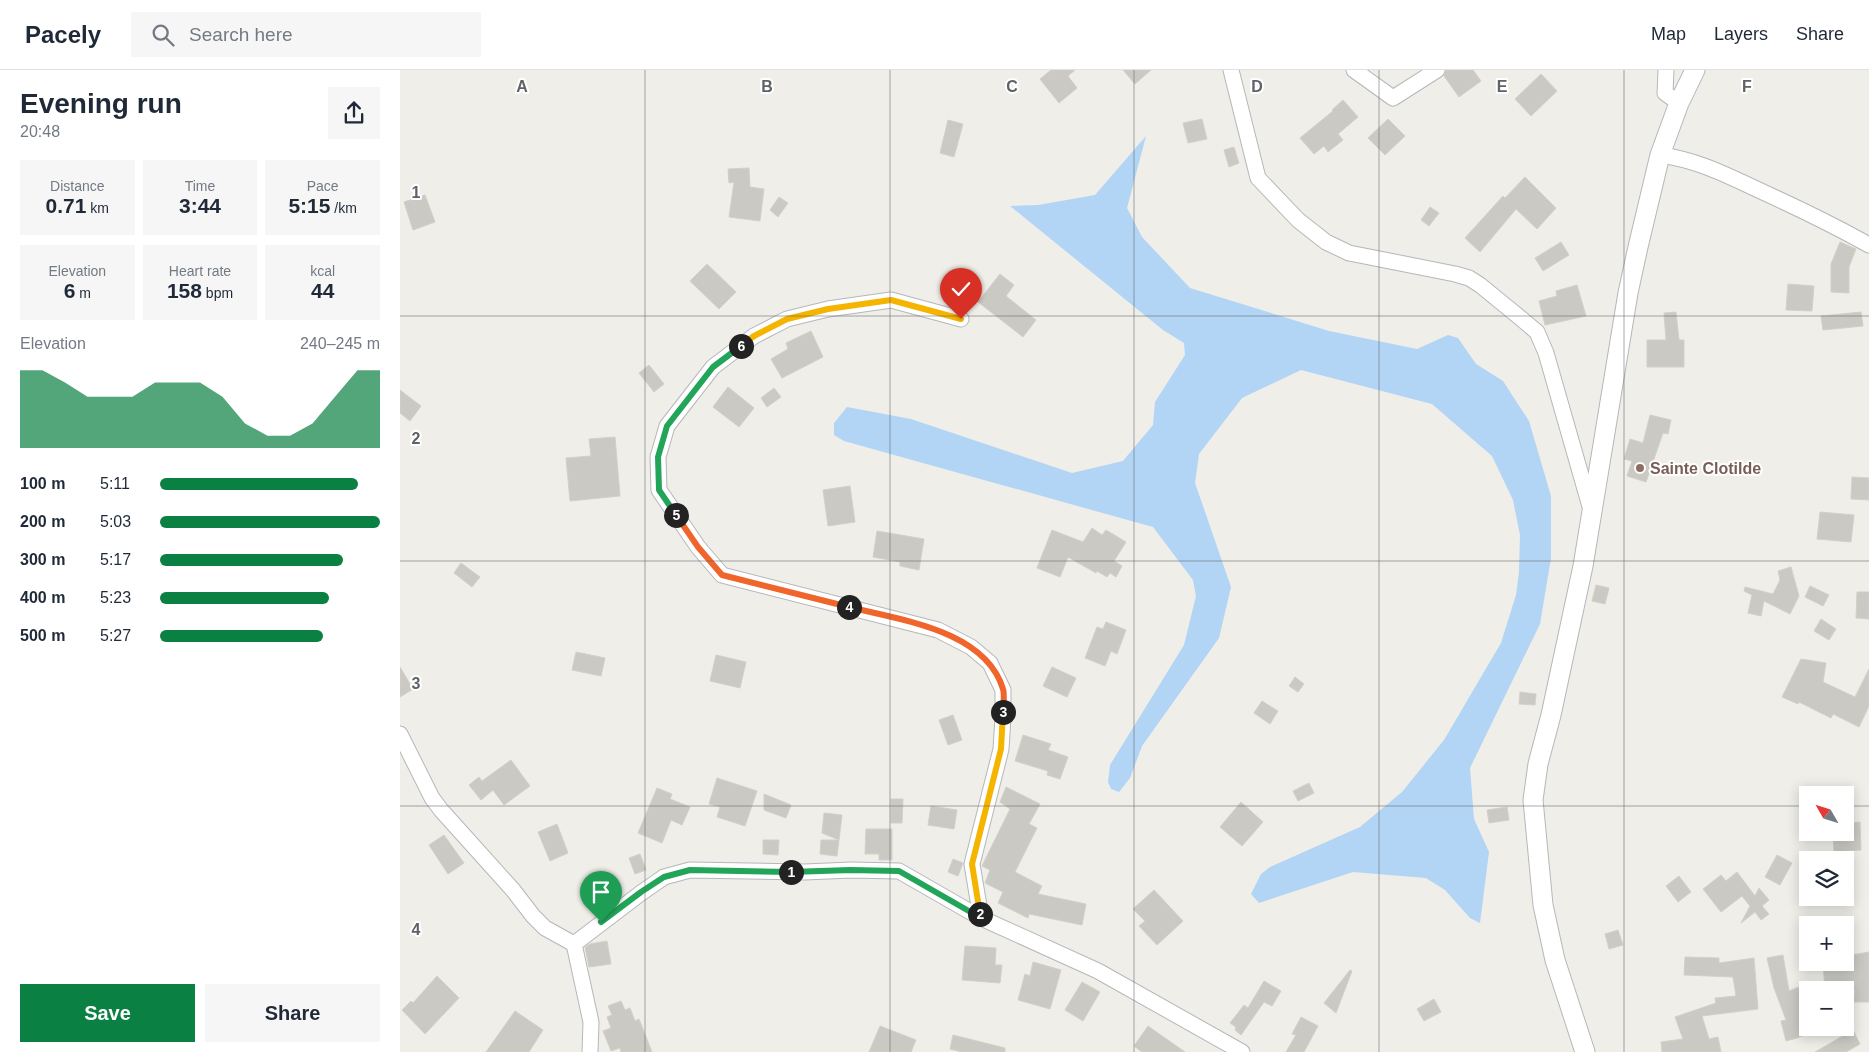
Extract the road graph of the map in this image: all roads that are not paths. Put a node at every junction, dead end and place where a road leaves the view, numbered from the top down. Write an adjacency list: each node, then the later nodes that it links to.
1 (1231, 70): 10 (street)
2 (1354, 70): 3 (street)
3 (1437, 70)
4 (1666, 70): 6 (street)
5 (1695, 70): 6 (street)
6 (1679, 103): 7 (street)
7 (1660, 156): 8 (street); 10 (street)
8 (1869, 244)
9 (961, 319): 12 (street)
10 (1592, 512): 16 (street)
11 (400, 734): 13 (street)
12 (981, 918): 13 (street); 15 (street)
13 (574, 944): 14 (street)
14 (590, 1052)
15 (1242, 1052)
16 (1584, 1052)

